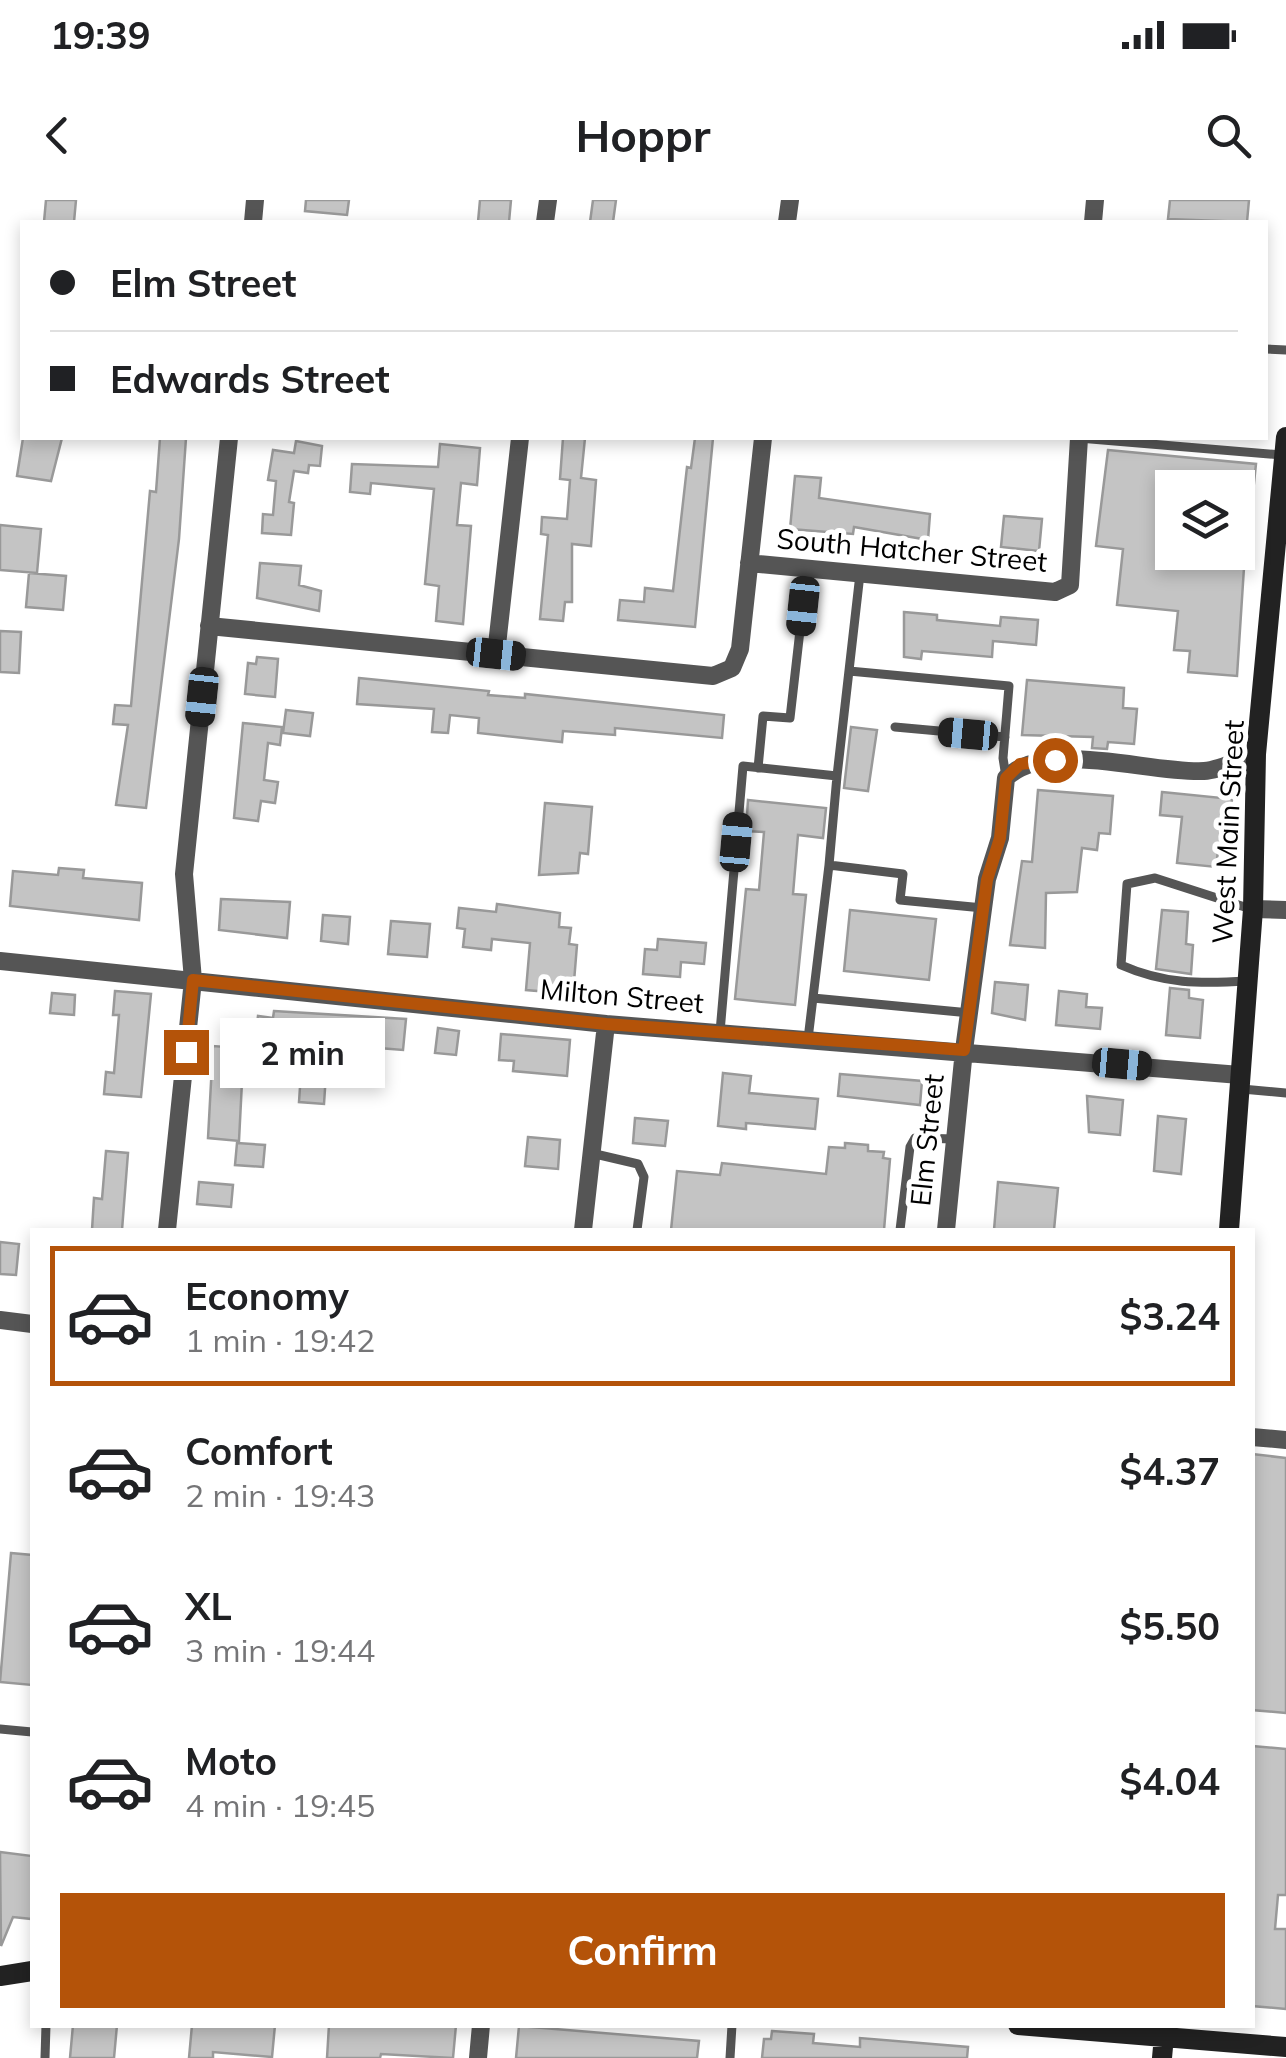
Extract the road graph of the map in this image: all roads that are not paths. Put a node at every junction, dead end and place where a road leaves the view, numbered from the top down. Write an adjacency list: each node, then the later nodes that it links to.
1 (230, 440): 11 (street)
2 (520, 440): 12 (street)
3 (763, 440): 8 (street)
4 (1079, 440): 10 (street, South Hatcher Street)
5 (1130, 440): 6 (lane)
6 (1285, 446): 7 (main road, West Main Street)
7 (1282, 515): 16 (main road, West Main Street)
8 (749, 564): 9 (street, South Hatcher Street); 12 (street)
9 (808, 569): 10 (street, South Hatcher Street); 17 (lane)
10 (860, 574): 13 (lane)
11 (209, 626): 12 (street); 25 (street)
12 (496, 654)
13 (848, 671): 15 (lane); 18 (lane)
14 (894, 727): 15 (lane)
15 (1005, 738): 19 (lane)
16 (1256, 754): 19 (street); 22 (main road, West Main Street)
17 (758, 768): 18 (lane); 30 (lane)
18 (837, 776): 20 (lane)
19 (1006, 778): 21 (street, Elm Street)
20 (829, 864): 21 (lane); 27 (lane)
21 (983, 908): 28 (street, Elm Street)
22 (1253, 909): 23 (street); 26 (main road, West Main Street); 26 (lane)
23 (1286, 910)
24 (0, 961): 25 (street, Milton Street)
25 (193, 980): 29 (street, Milton Street); 37 (street)
26 (1248, 981): 33 (main road, West Main Street)
27 (813, 998): 28 (lane); 31 (lane)
28 (970, 1013): 32 (street, Elm Street)
29 (606, 1024): 30 (street, Milton Street); 36 (street)
30 (720, 1032): 31 (street, Milton Street)
31 (808, 1039): 32 (street, Milton Street)
32 (964, 1050): 33 (street, Milton Street); 35 (street, Elm Street)
33 (1240, 1082): 34 (lane); 42 (main road, West Main Street)
34 (1286, 1093)
35 (955, 1139): 40 (lane); 41 (street, Elm Street)
36 (592, 1153): 38 (street); 39 (lane)
37 (167, 1228)
38 (583, 1228)
39 (637, 1228)
40 (900, 1228)
41 (946, 1228)
42 (1229, 1228)
43 (0, 1320): 44 (street)
44 (30, 1324)
45 (1255, 1437): 46 (street)
46 (1286, 1440)
47 (0, 1729): 48 (lane)
48 (30, 1732)
49 (30, 1971): 50 (main road)
50 (0, 1976)
51 (46, 2028): 57 (lane)
52 (481, 2028): 58 (street)
53 (732, 2028): 59 (lane)
54 (1064, 2028): 55 (main road)
55 (1164, 2041): 56 (main road)
56 (1286, 2047)
57 (45, 2058)
58 (478, 2058)
59 (730, 2058)

